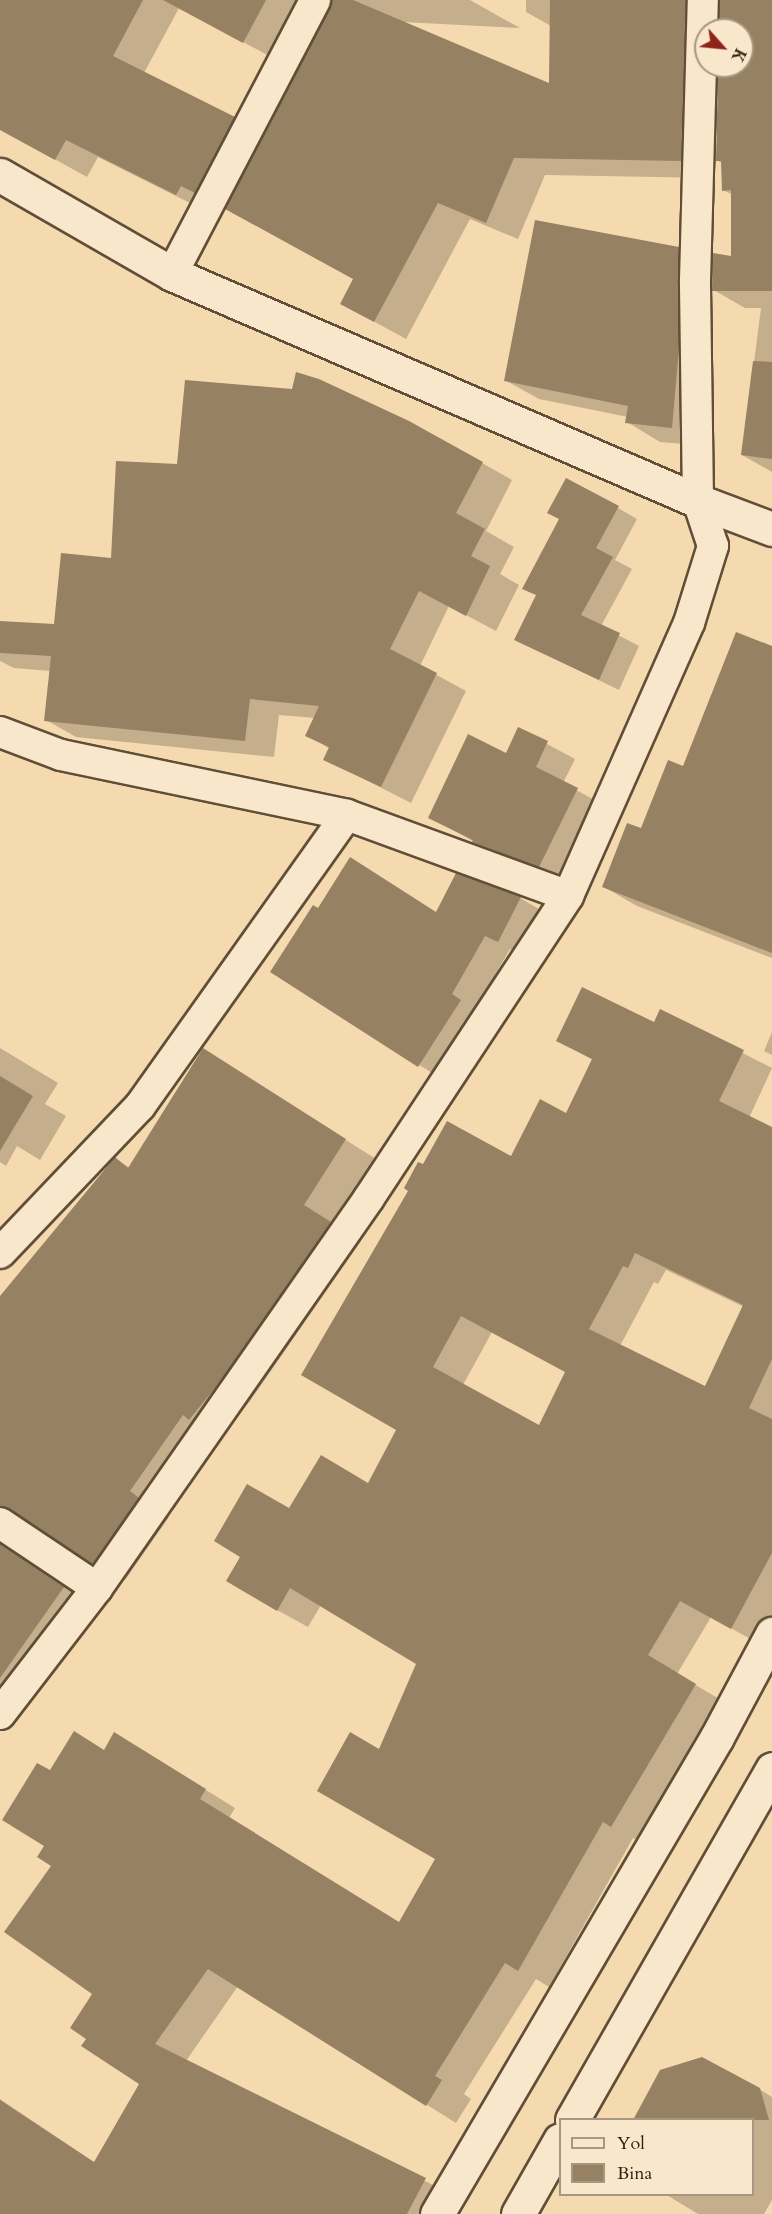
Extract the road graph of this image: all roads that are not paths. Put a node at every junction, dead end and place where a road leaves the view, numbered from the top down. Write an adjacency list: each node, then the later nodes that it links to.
1 (315, 0): 4 (street)
2 (703, 0): 5 (street)
3 (0, 175): 4 (street)
4 (172, 274): 5 (street)
5 (698, 501): 6 (street); 9 (street)
6 (772, 529)
7 (0, 732): 8 (street)
8 (347, 815): 9 (street); 10 (street)
9 (568, 896): 12 (street)
10 (0, 1253)
11 (0, 1523): 12 (street)
12 (97, 1588): 14 (street)
13 (772, 1634): 18 (street)
14 (0, 1714)
15 (772, 1769): 16 (street)
16 (573, 2118)
17 (559, 2143): 19 (street)
18 (437, 2214)
19 (518, 2214)

